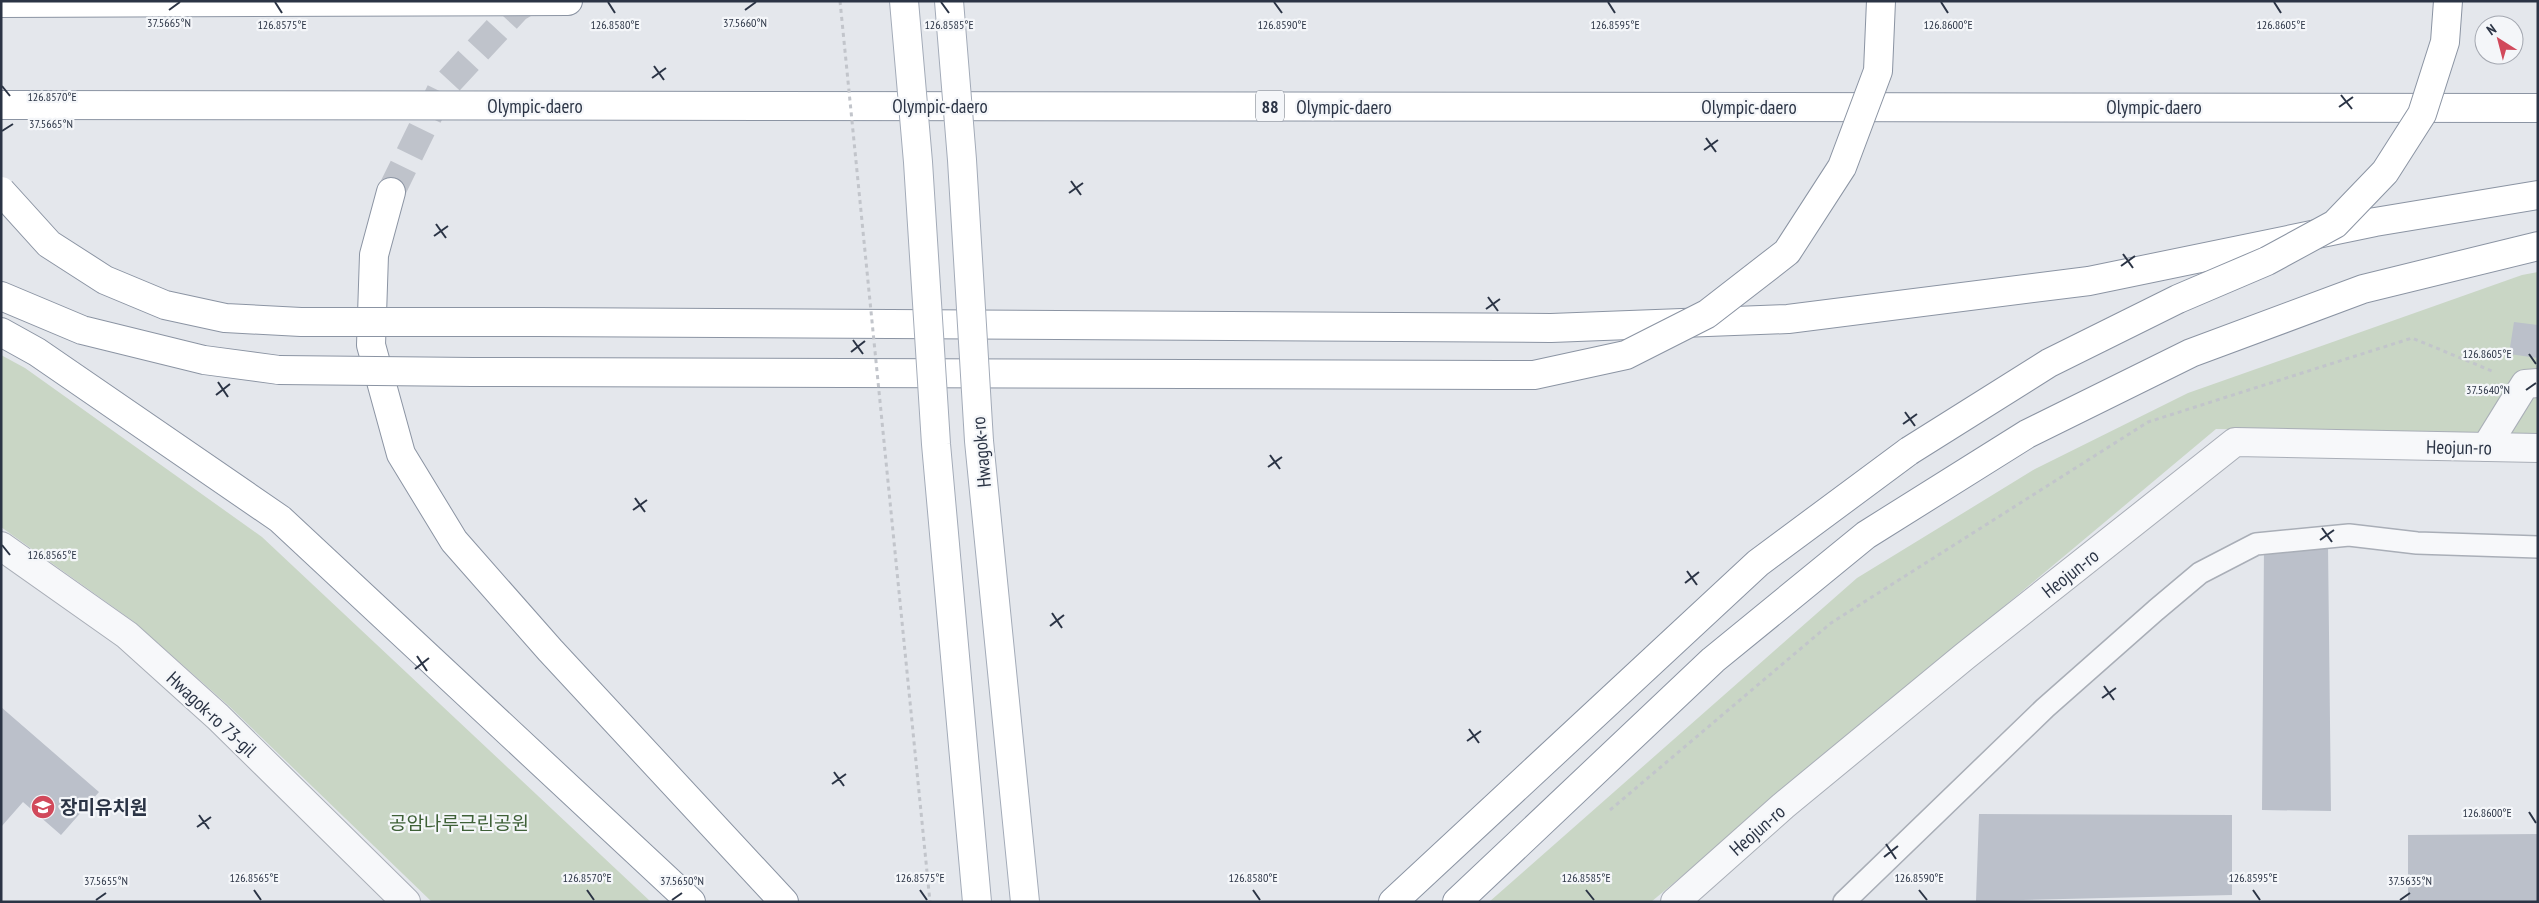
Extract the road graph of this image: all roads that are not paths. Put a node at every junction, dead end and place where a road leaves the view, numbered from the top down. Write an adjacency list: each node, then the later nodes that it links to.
1 (568, 1): 6 (main road)
2 (904, 1): 23 (main road, bridge)
3 (949, 1): 24 (main road, Hwagok-ro, bridge)
4 (1881, 1): 13 (main road, bridge)
5 (2448, 1): 25 (main road, bridge)
6 (1, 3)
7 (1, 105): 8 (main road, Olympic-daero / 88)
8 (2538, 108)
9 (1, 191): 11 (main road, bridge)
10 (391, 192): 22 (main road)
11 (2538, 195)
12 (2538, 246): 26 (main road)
13 (1, 296)
14 (1, 332): 21 (main road)
15 (2532, 384): 16 (street)
16 (2486, 447): 17 (street, Heojun-ro); 27 (street, Heojun-ro)
17 (2538, 448)
18 (1, 546): 20 (street, Hwagok-ro 73-gil)
19 (2538, 547): 28 (lane)
20 (406, 902)
21 (691, 902)
22 (784, 902)
23 (977, 902)
24 (1025, 902)
25 (1393, 902)
26 (1457, 902)
27 (1675, 902)
28 (1844, 902)

